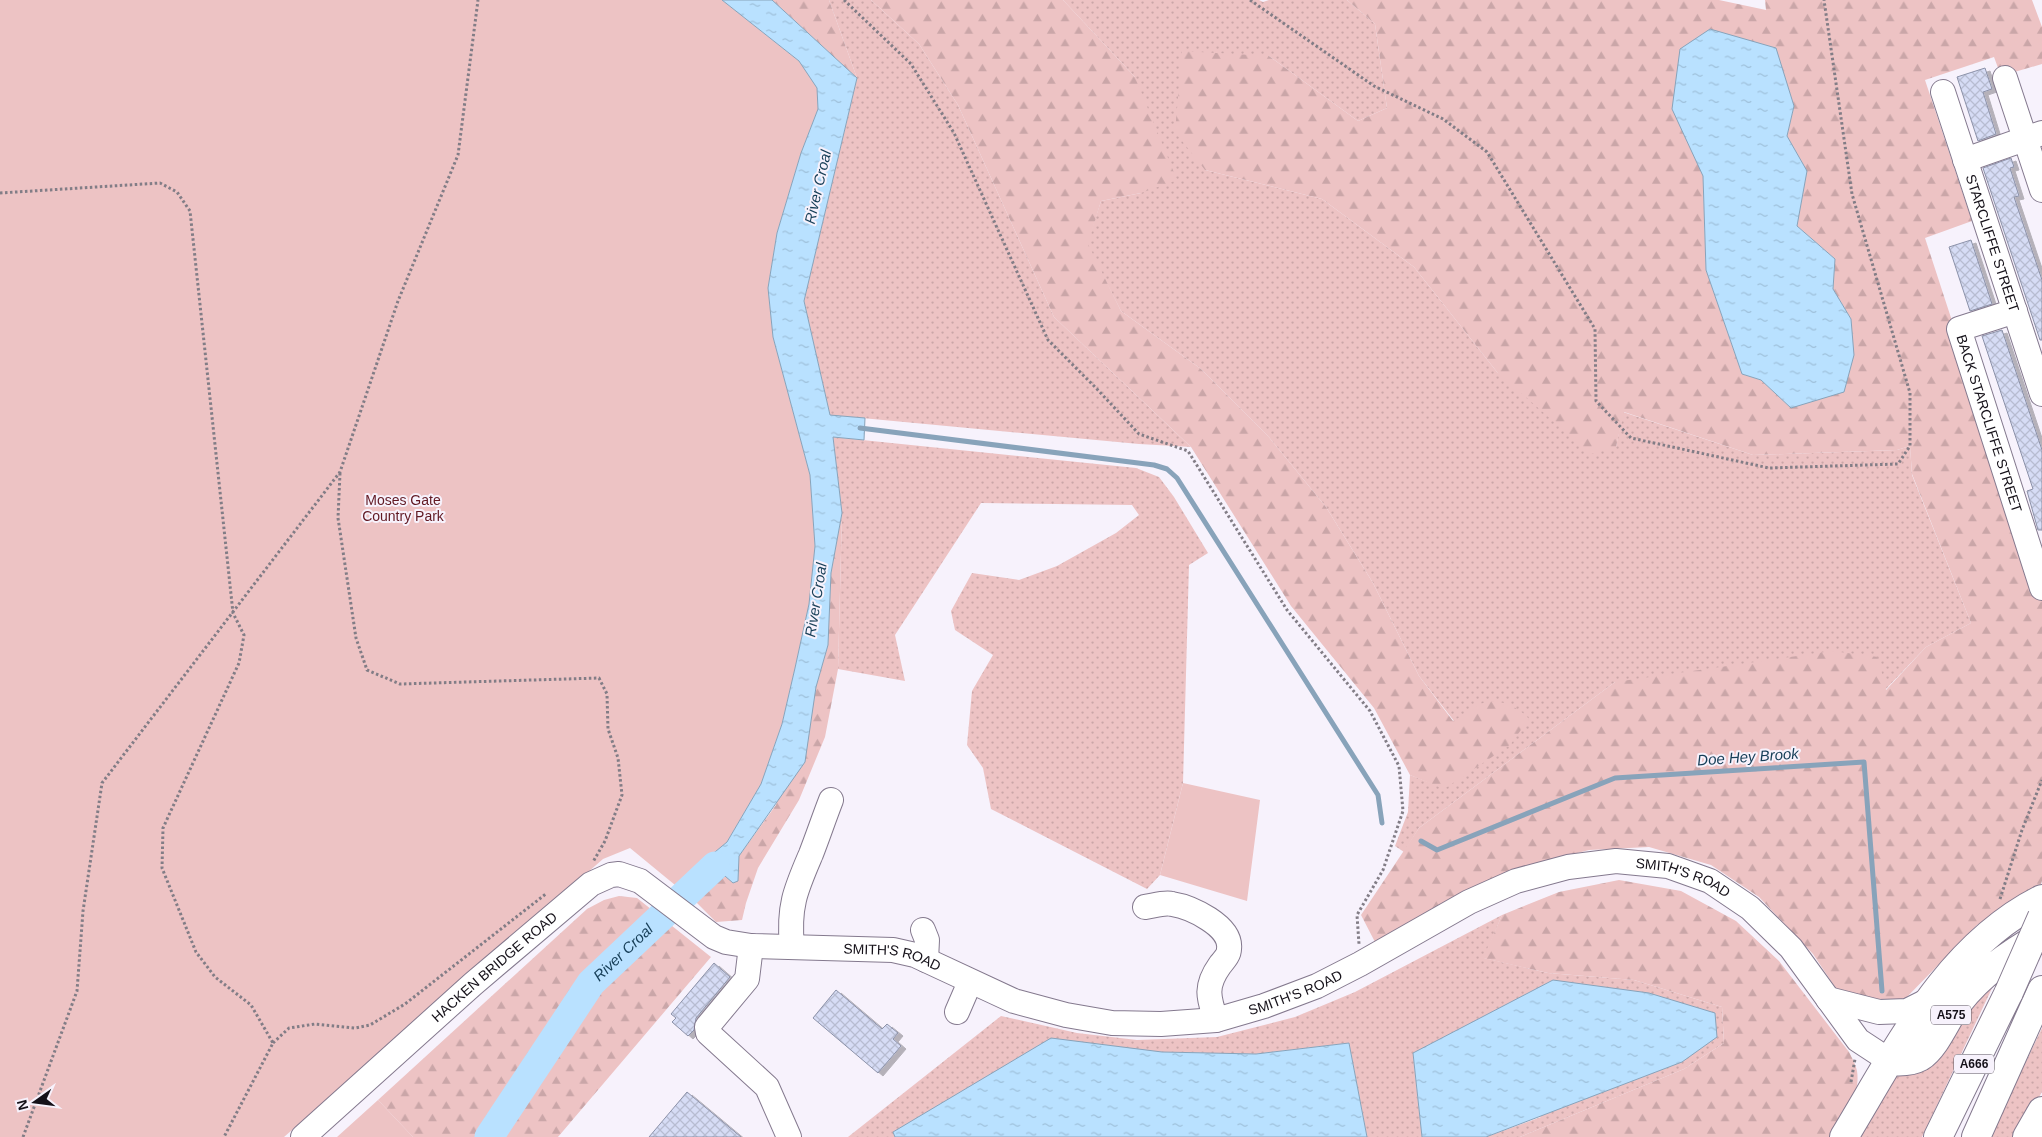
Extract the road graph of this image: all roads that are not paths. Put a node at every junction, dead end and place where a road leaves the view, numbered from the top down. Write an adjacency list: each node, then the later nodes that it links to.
1 (2005, 78): 3 (street)
2 (1943, 92): 4 (street, STARCLIFFE STREET)
3 (2034, 136): 4 (street); 5 (street)
4 (1965, 160): 6 (street, STARCLIFFE STREET)
5 (2042, 190)
6 (2015, 311): 7 (street, STARCLIFFE STREET); 8 (street, BACK STARCLIFFE STREET)
7 (2042, 394)
8 (2035, 543): 9 (street, BACK STARCLIFFE STREET)
9 (2042, 588)
10 (831, 800): 18 (street)
11 (2042, 899): 23 (main road, A575)
12 (1145, 907): 25 (street)
13 (2042, 917): 33 (main road, A666, bridge)
14 (702, 928): 17 (street, SMITH'S ROAD); 30 (street, HACKEN BRIDGE ROAD)
15 (923, 930): 19 (street)
16 (2042, 936): 27 (main road, A575)
17 (751, 946): 18 (street, SMITH'S ROAD); 31 (street)
18 (792, 946): 19 (street, SMITH'S ROAD)
19 (926, 960): 20 (street, SMITH'S ROAD)
20 (970, 982): 24 (street); 25 (street, SMITH'S ROAD)
21 (2042, 990): 34 (main road, A666)
22 (1828, 999): 23 (street); 25 (street, SMITH'S ROAD); 26 (street, SMITH'S ROAD)
23 (1929, 1000): 27 (main road, A575)
24 (957, 1012)
25 (1216, 1020)
26 (1858, 1040): 27 (street, SMITH'S ROAD); 28 (street, SMITH'S ROAD)
27 (1890, 1061): 28 (main road, A575)
28 (1871, 1092): 32 (main road, A575)
29 (2042, 1111): 35 (main road)
30 (303, 1137)
31 (789, 1137)
32 (1844, 1137)
33 (1938, 1137)
34 (1976, 1137)
35 (2027, 1137)

